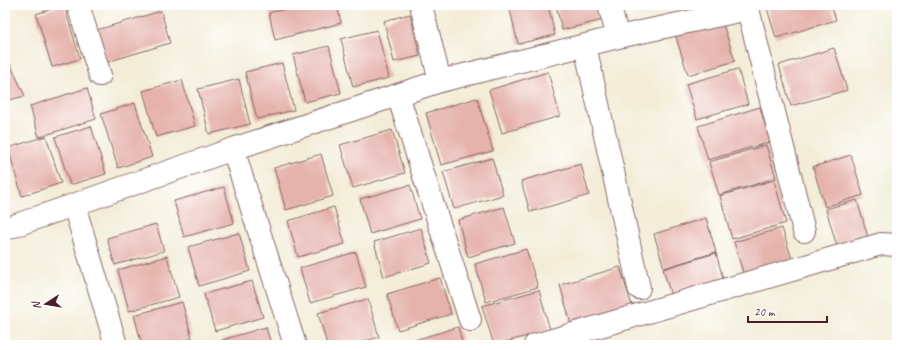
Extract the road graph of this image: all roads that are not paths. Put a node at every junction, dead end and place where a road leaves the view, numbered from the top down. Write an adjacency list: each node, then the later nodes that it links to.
1 (78, 5): 6 (street)
2 (421, 5): 7 (street)
3 (609, 5): 4 (street)
4 (618, 37): 5 (street); 12 (street)
5 (585, 46): 7 (street); 14 (street)
6 (100, 75)
7 (440, 81): 8 (street)
8 (398, 95): 9 (street); 15 (street)
9 (233, 148): 10 (street); 17 (street)
10 (74, 205): 11 (street); 16 (street)
11 (5, 229)
12 (804, 231)
13 (897, 245): 18 (street)
14 (640, 288)
15 (470, 320)
16 (116, 345)
17 (295, 345)
18 (535, 345)

